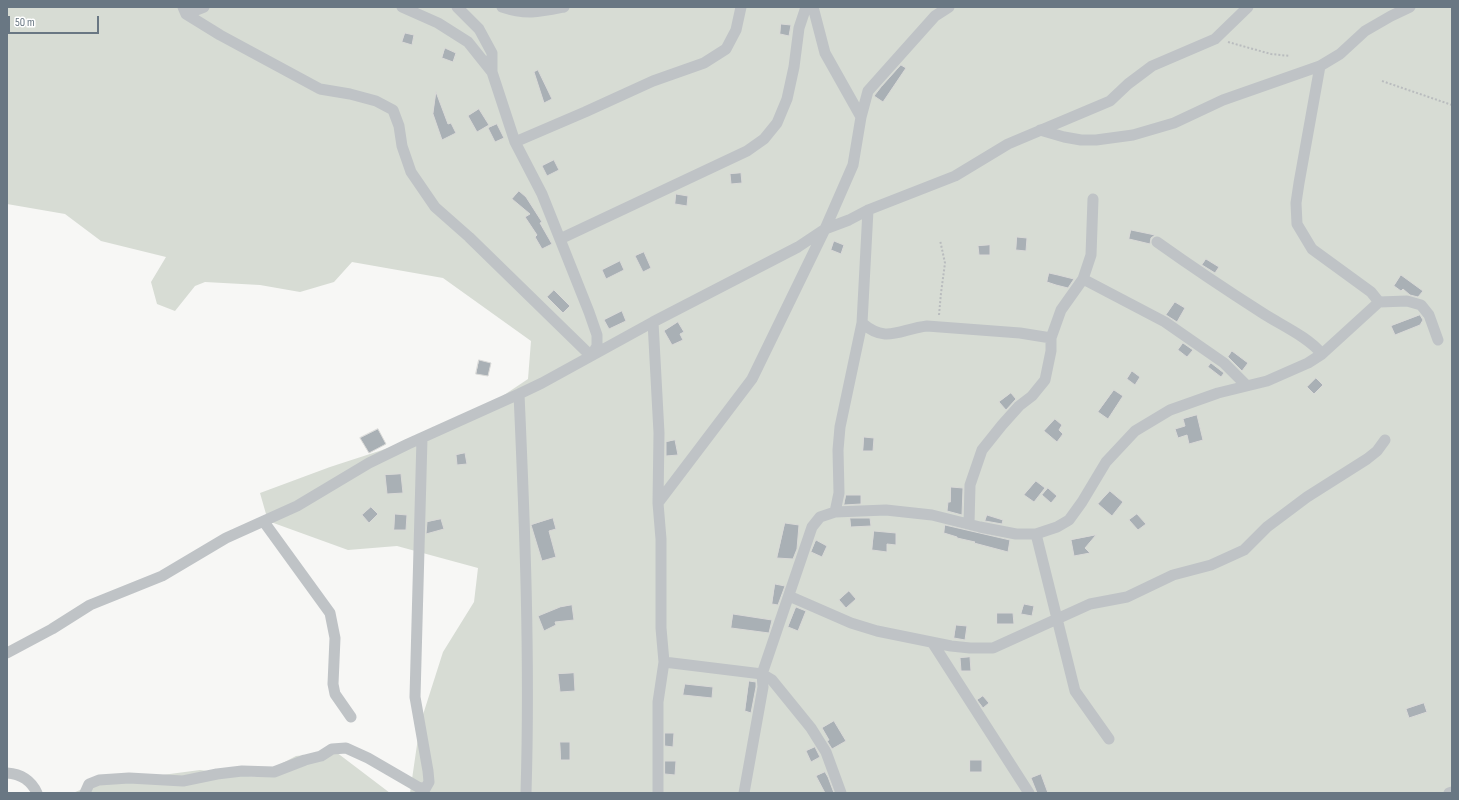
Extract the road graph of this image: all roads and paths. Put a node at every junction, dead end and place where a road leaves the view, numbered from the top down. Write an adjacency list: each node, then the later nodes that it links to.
1 (204, 7): 12 (street)
2 (402, 7): 16 (street)
3 (457, 7): 16 (street)
4 (502, 7): 5 (street)
5 (564, 7)
6 (741, 7): 21 (street)
7 (806, 7): 25 (street)
8 (813, 7): 19 (street)
9 (949, 7): 19 (street)
10 (1248, 7): 13 (street)
11 (1410, 7): 15 (street)
12 (185, 10): 36 (street)
13 (1215, 39): 14 (path); 20 (street)
14 (1290, 56)
15 (1320, 66): 20 (street); 29 (street)
16 (492, 72): 21 (street)
17 (1382, 81): 18 (path)
18 (1452, 106)
19 (861, 117): 24 (street)
20 (1040, 130): 23 (street)
21 (515, 142): 25 (street)
22 (1093, 199): 28 (street)
23 (868, 210): 24 (street); 31 (street)
24 (825, 229): 30 (street); 41 (street)
25 (560, 239): 36 (street)
26 (940, 240): 32 (path)
27 (1157, 242): 35 (street)
28 (1083, 279): 33 (street); 37 (street)
29 (1379, 302): 34 (street); 35 (street)
30 (653, 322): 36 (street); 41 (street)
31 (862, 323): 32 (street); 42 (street)
32 (938, 326): 33 (street)
33 (1051, 338): 44 (street)
34 (1438, 340)
35 (1322, 354): 37 (street)
36 (591, 356): 38 (street)
37 (1246, 385): 45 (street)
38 (520, 394): 39 (street); 58 (street)
39 (422, 438): 43 (street); 57 (street)
40 (1385, 440): 47 (street)
41 (658, 503): 50 (street)
42 (835, 512): 44 (street); 46 (street)
43 (264, 522): 49 (street); 52 (street)
44 (969, 524): 45 (street)
45 (1036, 534): 47 (street)
46 (789, 596): 48 (street); 51 (street)
47 (1058, 619): 48 (street); 53 (street)
48 (932, 642): 62 (street)
49 (7, 653)
50 (664, 662): 51 (street); 59 (street)
51 (762, 674): 60 (street); 61 (street)
52 (351, 717)
53 (1109, 739)
54 (7, 773): 56 (street)
55 (1452, 792): 63 (street)
56 (37, 793)
57 (85, 793)
58 (526, 793)
59 (658, 793)
60 (744, 793)
61 (841, 793)
62 (1029, 793)
63 (1449, 793)

